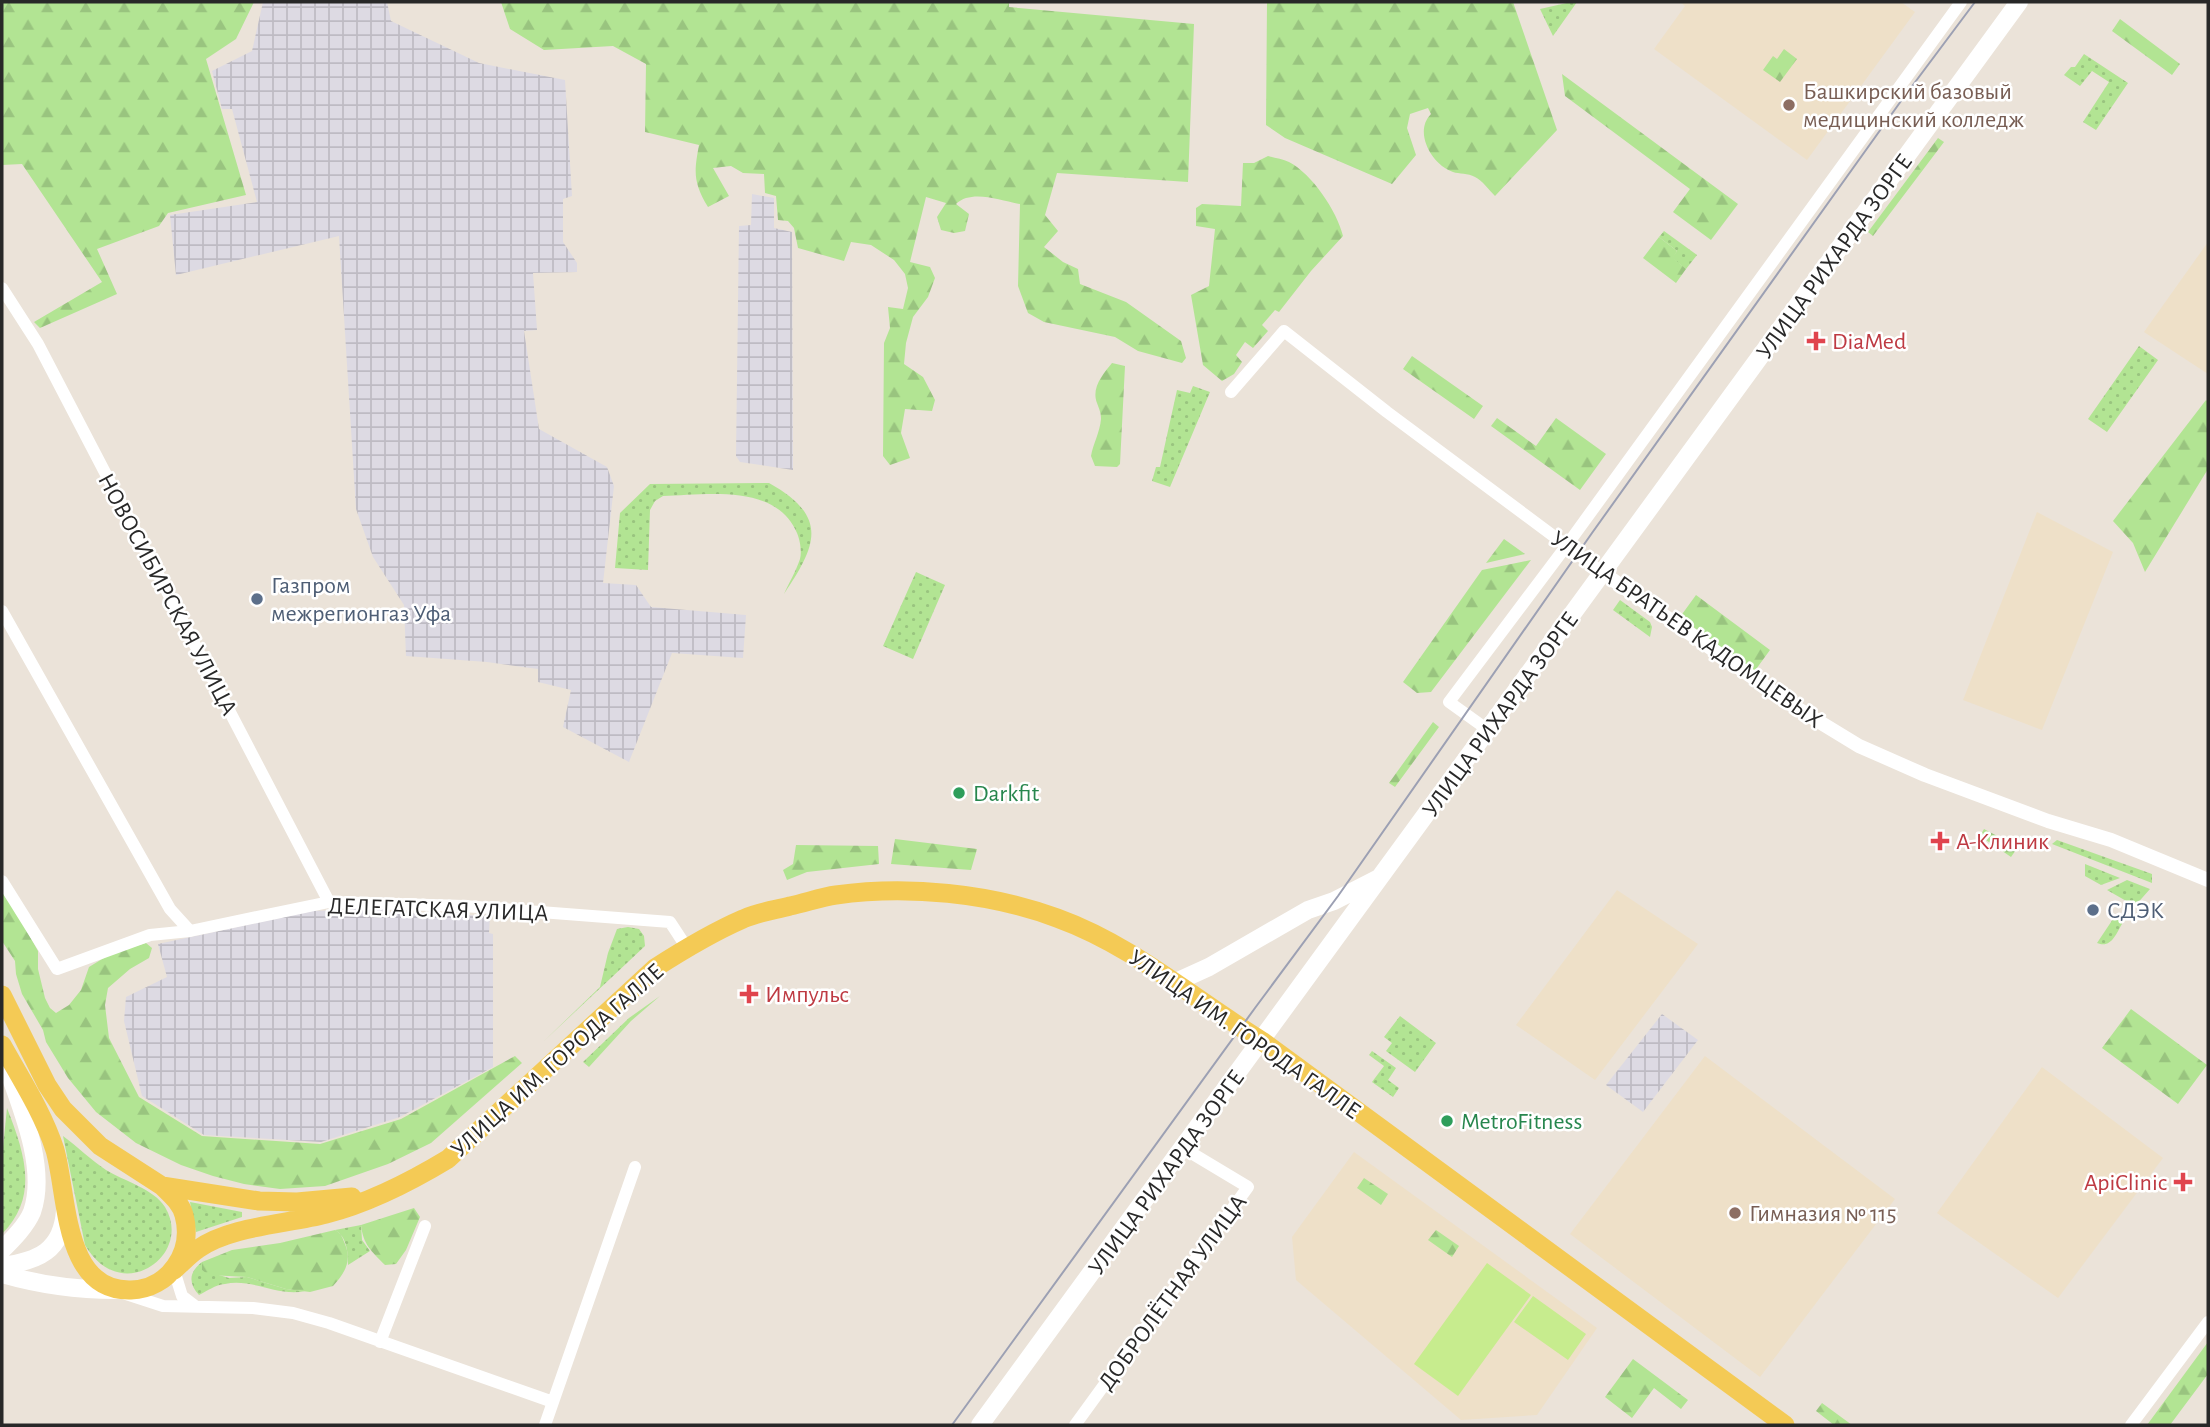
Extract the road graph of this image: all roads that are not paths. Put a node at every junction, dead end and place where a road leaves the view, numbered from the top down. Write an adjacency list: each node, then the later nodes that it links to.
1 (1961, 2): 5 (street)
2 (2019, 2): 6 (main road, УЛИЦА РИХАРДА ЗОРГЕ)
3 (2, 288): 12 (street, НОВОСИБИРСКАЯ УЛИЦА)
4 (1231, 392): 5 (street, УЛИЦА БРАТЬЕВ КАДОМЦЕВЫХ)
5 (1567, 545): 6 (street, УЛИЦА БРАТЬЕВ КАДОМЦЕВЫХ); 8 (street)
6 (1603, 573): 8 (main road, УЛИЦА РИХАРДА ЗОРГЕ); 10 (street, УЛИЦА БРАТЬЕВ КАДОМЦЕВЫХ)
7 (2, 611): 13 (street)
8 (1488, 730): 9 (main road, УЛИЦА РИХАРДА ЗОРГЕ)
9 (1382, 876): 15 (main road); 17 (main road, УЛИЦА РИХАРДА ЗОРГЕ)
10 (2208, 880)
11 (2, 881): 13 (street, ДЕЛЕГАТСКАЯ УЛИЦА)
12 (329, 902): 13 (street, ДЕЛЕГАТСКАЯ УЛИЦА); 14 (street, ДЕЛЕГАТСКАЯ УЛИЦА)
13 (190, 931)
14 (687, 948): 15 (main road, УЛИЦА ИМ. ГОРОДА ГАЛЛЕ); 23 (main road, УЛИЦА ИМ. ГОРОДА ГАЛЛЕ)
15 (1176, 982): 17 (main road, УЛИЦА ИМ. ГОРОДА ГАЛЛЕ)
16 (2, 995): 22 (main road, УЛИЦА ИМ. ГОРОДА ГАЛЛЕ)
17 (1262, 1041): 20 (main road, УЛИЦА РИХАРДА ЗОРГЕ); 38 (main road, УЛИЦА ИМ. ГОРОДА ГАЛЛЕ)
18 (2, 1045): 24 (main road)
19 (2, 1053): 26 (main road)
20 (1183, 1148): 35 (main road, УЛИЦА РИХАРДА ЗОРГЕ); 37 (street, ДОБРОЛЁТНАЯ УЛИЦА)
21 (635, 1167): 34 (street)
22 (162, 1186): 23 (main road, УЛИЦА ИМ. ГОРОДА ГАЛЛЕ); 28 (main road)
23 (378, 1195): 28 (main road, УЛИЦА ИМ. ГОРОДА ГАЛЛЕ)
24 (66, 1201): 27 (main road); 30 (main road)
25 (425, 1226): 33 (street)
26 (2, 1250)
27 (2, 1266)
28 (174, 1270): 30 (main road, УЛИЦА ИМ. ГОРОДА ГАЛЛЕ); 31 (street)
29 (2, 1275): 30 (main road)
30 (116, 1290): 31 (street)
31 (195, 1306): 33 (street)
32 (2208, 1322): 39 (street)
33 (380, 1342): 34 (street)
34 (553, 1402): 36 (street)
35 (983, 1424)
36 (545, 1425)
37 (1075, 1425)
38 (1785, 1425)
39 (2132, 1425)

